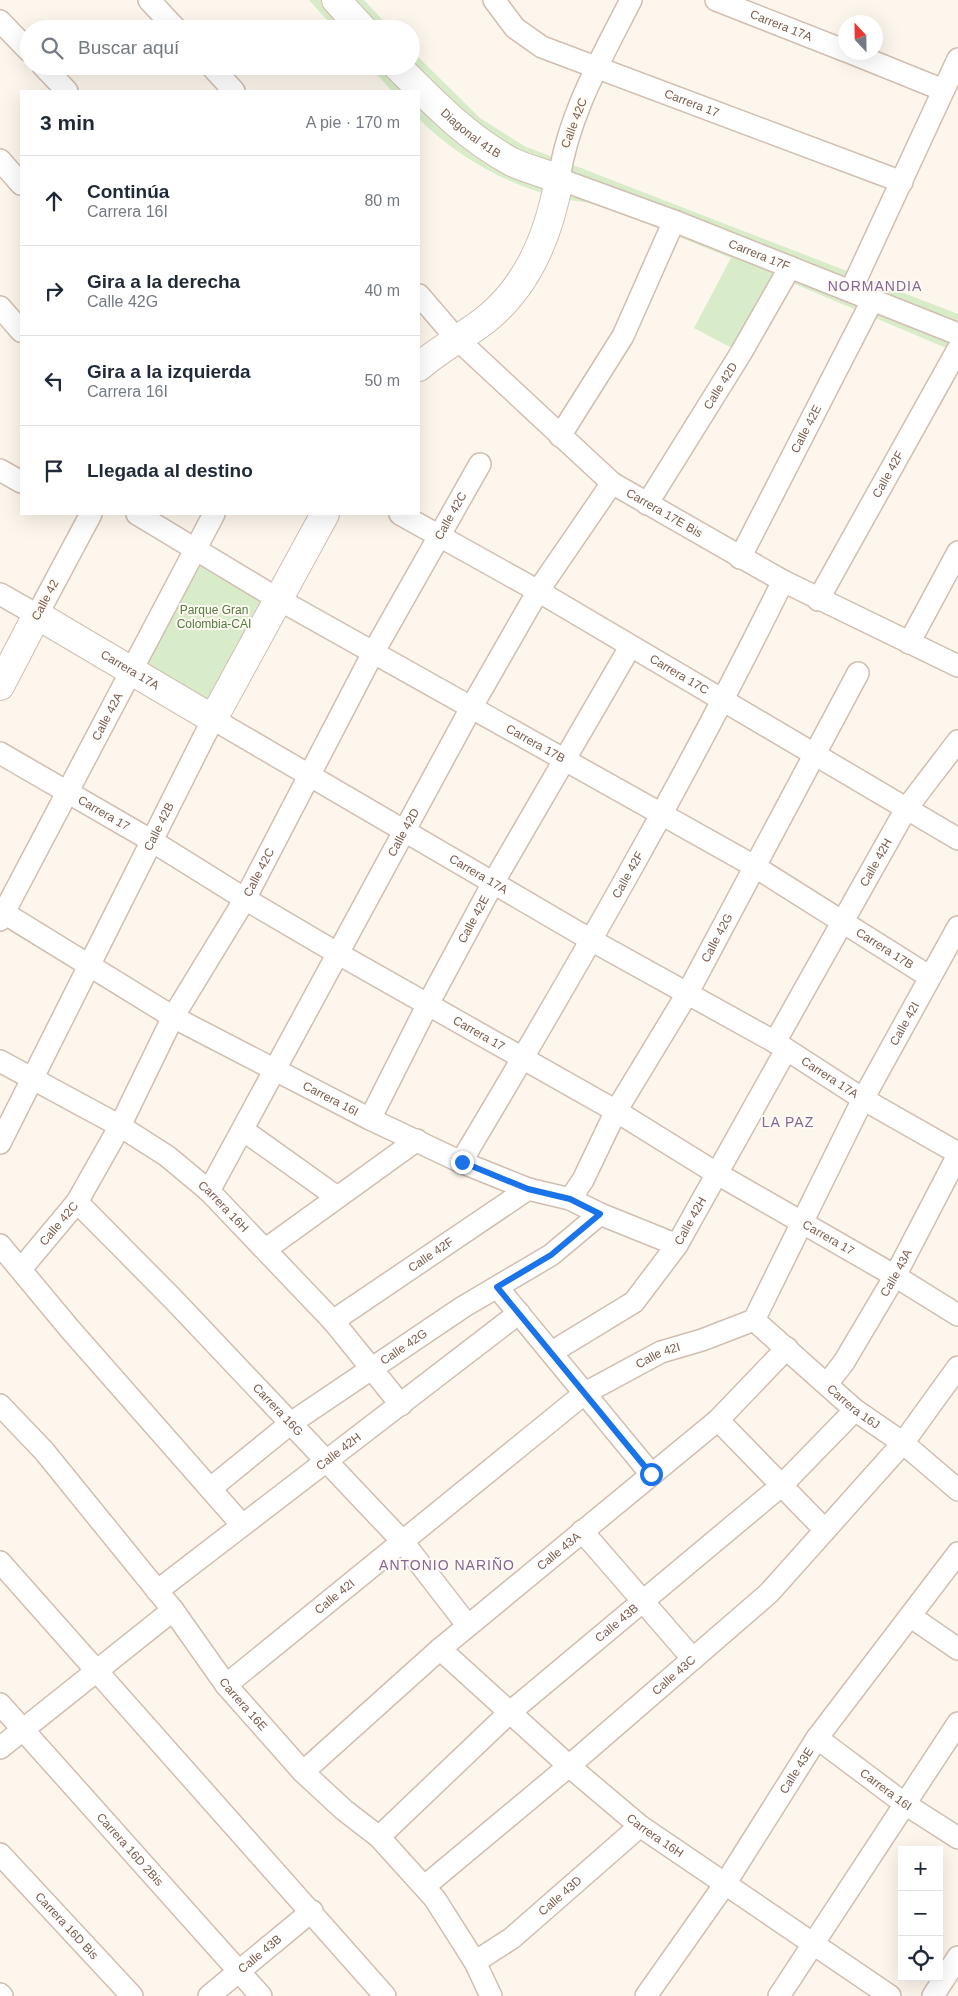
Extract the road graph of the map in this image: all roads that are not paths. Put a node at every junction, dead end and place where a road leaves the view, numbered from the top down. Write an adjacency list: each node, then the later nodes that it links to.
1 (149, 0): 7 (street)
2 (336, 0): 8 (street)
3 (631, 0): 13 (street, Calle 42C)
4 (716, 0): 10 (street, Carrera 17A)
5 (496, 1): 13 (street, Carrera 17)
6 (0, 20): 9 (street)
7 (168, 20)
8 (354, 20)
9 (20, 41)
10 (838, 48)
11 (958, 59): 19 (street)
12 (869, 60): 19 (street)
13 (597, 67): 21 (street, Calle 42C); 22 (street, Carrera 17)
14 (52, 75): 17 (street)
15 (219, 75): 18 (street)
16 (406, 75): 21 (street, Diagonal 41B)
17 (66, 90)
18 (233, 90)
19 (943, 90): 22 (street)
20 (0, 160): 23 (street)
21 (559, 179): 24 (street, Carrera 17F); 32 (street, Calle 42C)
22 (902, 182): 26 (street)
23 (20, 183)
24 (674, 221): 25 (street, Carrera 17F); 35 (street)
25 (790, 267): 26 (street, Carrera 17F); 40 (street, Calle 42D)
26 (851, 290): 28 (street, Carrera 17F)
27 (420, 296): 32 (street, Carrera 17E Bis)
28 (873, 299): 31 (street, Carrera 17F); 49 (street, Calle 42E)
29 (0, 308): 30 (street)
30 (20, 330)
31 (958, 334)
32 (456, 338): 34 (street); 35 (street, Carrera 17E Bis)
33 (958, 349): 54 (street, Calle 42F)
34 (420, 365)
35 (560, 436): 39 (street, Carrera 17E Bis)
36 (480, 464): 46 (street, Calle 42C)
37 (0, 470): 38 (street)
38 (20, 481)
39 (612, 483): 40 (street, Carrera 17E Bis); 51 (street, Calle 42D)
40 (647, 504): 49 (street, Carrera 17E Bis)
41 (139, 515): 47 (street, Carrera 17B)
42 (213, 515): 47 (street, Calle 42A)
43 (324, 515): 53 (street, Calle 42B)
44 (402, 515): 46 (street, Carrera 17C)
45 (84, 516): 55 (street, Calle 42)
46 (438, 535): 51 (street, Carrera 17C); 58 (street, Calle 42C)
47 (195, 550): 53 (street, Carrera 17B); 60 (street, Calle 42A)
48 (958, 552): 56 (street)
49 (740, 558): 50 (street, Carrera 17E Bis)
50 (783, 582): 54 (street, Carrera 17E Bis); 63 (street, Calle 42F)
51 (538, 591): 57 (street, Carrera 17C); 64 (street, Calle 42D)
52 (0, 594): 55 (street, Carrera 17A)
53 (278, 599): 58 (street, Carrera 17B); 65 (street, Calle 42B)
54 (818, 600): 56 (street, Carrera 17E Bis)
55 (37, 615): 60 (street, Carrera 17A); 62 (street, Calle 42)
56 (909, 643): 59 (street, Carrera 17E Bis)
57 (630, 647): 63 (street, Carrera 17C); 69 (street, Calle 42E)
58 (374, 653): 64 (street, Carrera 17B); 70 (street, Calle 42C)
59 (958, 666)
60 (131, 670): 65 (street, Carrera 17A); 71 (street, Calle 42A)
61 (858, 673): 68 (street, Calle 42G)
62 (0, 686)
63 (723, 701): 68 (street, Carrera 17C); 73 (street, Calle 42F)
64 (471, 708): 69 (street, Carrera 17B); 74 (street, Calle 42D)
65 (214, 719): 70 (street, Carrera 17A); 76 (street, Calle 42B)
66 (958, 741): 72 (street, Calle 42H)
67 (0, 753): 71 (street, Carrera 17)
68 (814, 753): 72 (street, Carrera 17C); 77 (street, Calle 42G)
69 (565, 760): 73 (street, Carrera 17B); 78 (street, Calle 42E)
70 (311, 775): 74 (street, Carrera 17A); 79 (street, Calle 42C)
71 (67, 791): 76 (street, Carrera 17); 80 (street, Calle 42A)
72 (906, 810): 75 (street, Carrera 17C); 81 (street, Calle 42H)
73 (662, 815): 77 (street, Carrera 17B); 83 (street, Calle 42F)
74 (405, 832): 78 (street, Carrera 17A); 84 (street, Calle 42D)
75 (958, 839)
76 (152, 841): 79 (street, Carrera 17); 85 (street, Calle 42B)
77 (754, 866): 81 (street, Carrera 17B); 87 (street, Calle 42G)
78 (494, 883): 83 (street, Carrera 17A); 88 (street, Calle 42E)
79 (244, 899): 84 (street, Carrera 17); 89 (street, Calle 42C)
80 (2, 917): 85 (street, Carrera 16I)
81 (841, 921): 86 (street, Carrera 17B); 90 (street, Calle 42H)
82 (958, 927): 86 (street, Calle 42I)
83 (591, 940): 87 (street, Carrera 17A); 91 (street, Calle 42F)
84 (337, 953): 88 (street, Carrera 17); 93 (street, Calle 42D)
85 (90, 967): 89 (street, Carrera 16I); 94 (street, Calle 42B)
86 (930, 977): 95 (street, Calle 42I)
87 (686, 994): 90 (street, Carrera 17A); 96 (street, Calle 42G)
88 (428, 1004): 91 (street, Carrera 17); 97 (street, Calle 42E)
89 (174, 1017): 93 (street, Carrera 16I); 98 (street, Calle 42C)
90 (780, 1046): 95 (street, Carrera 17A); 104 (street, Calle 42H)
91 (523, 1058): 96 (street, Carrera 17); 103 (street, Calle 42F)
92 (0, 1061): 94 (street, Carrera 16H)
93 (274, 1070): 97 (street, Carrera 16I); 99 (street, Calle 42D)
94 (34, 1080): 98 (street, Carrera 16H); 101 (street, Calle 42B)
95 (863, 1099): 102 (street, Carrera 17A); 111 (street, Calle 42I)
96 (616, 1111): 104 (street, Carrera 17); 108 (street, Calle 42G)
97 (370, 1119): 100 (street, Carrera 16I)
98 (120, 1126): 106 (street, Carrera 16H); 109 (street, Calle 42C)
99 (243, 1130): 106 (street, Calle 42D); 107 (street)
100 (417, 1140): 103 (street, Carrera 16I); 107 (street)
101 (0, 1143)
102 (958, 1154): 116 (street, Calle 43A)
103 (462, 1162): 105 (street, Carrera 16I)
104 (716, 1173): 111 (street, Carrera 17); 113 (street, Calle 42H)
105 (528, 1189): 108 (street, Carrera 16I); 121 (street, Calle 42F)
106 (209, 1191): 114 (street, Carrera 16H)
107 (337, 1197): 114 (street)
108 (570, 1199): 110 (street, Carrera 16I)
109 (77, 1202): 115 (street, Calle 42C); 132 (street, Carrera 16G)
110 (600, 1214): 113 (street, Carrera 16I); 117 (street, Calle 42G)
111 (802, 1222): 116 (street, Carrera 17); 120 (street, Calle 42I)
112 (0, 1245): 115 (street)
113 (677, 1245): 123 (street, Calle 42H)
114 (266, 1249): 121 (street, Carrera 16H)
115 (21, 1269): 137 (street)
116 (895, 1276): 119 (street, Carrera 17); 126 (street, Calle 43A)
117 (497, 1287): 118 (street); 124 (street, Calle 42G)
118 (519, 1313): 123 (street); 128 (street, Calle 42H)
119 (958, 1315)
120 (754, 1320): 122 (street, Carrera 16J); 127 (street, Calle 42I)
121 (334, 1321): 124 (street, Carrera 16H)
122 (787, 1348): 126 (street, Carrera 16J); 131 (street, Calle 43A)
123 (552, 1352): 127 (street)
124 (371, 1367): 128 (street, Carrera 16H); 132 (street, Calle 42G)
125 (958, 1367): 133 (street, Calle 43C)
126 (827, 1384): 130 (street, Carrera 16J)
127 (585, 1393): 135 (street); 142 (street, Calle 42I)
128 (401, 1404): 134 (street, Calle 42H)
129 (0, 1405): 145 (street, Carrera 16E)
130 (855, 1410): 133 (street, Carrera 16J); 136 (street, Calle 43B)
131 (718, 1420): 135 (street, Calle 43A); 136 (street)
132 (291, 1423): 134 (street, Carrera 16G); 137 (street, Calle 42G)
133 (903, 1443): 138 (street, Carrera 16J); 140 (street, Calle 43C)
134 (327, 1459): 139 (street, Calle 42H); 142 (street, Carrera 16G)
135 (651, 1474): 141 (street, Calle 43A)
136 (782, 1485): 140 (street); 146 (street, Calle 43B)
137 (212, 1488): 139 (street)
138 (958, 1490)
139 (242, 1525): 145 (street, Calle 42H)
140 (825, 1530): 152 (street, Calle 43C)
141 (582, 1531): 146 (street); 149 (street, Calle 43A)
142 (403, 1542): 149 (street, Carrera 16G); 154 (street, Calle 42I)
143 (958, 1554): 148 (street, Calle 43E)
144 (0, 1562): 153 (street)
145 (158, 1591): 147 (street, Carrera 16E)
146 (644, 1602): 152 (street); 156 (street, Calle 43B)
147 (173, 1610): 153 (street); 154 (street, Carrera 16E)
148 (910, 1616): 151 (street); 159 (street, Calle 43E)
149 (468, 1626): 150 (street, Calle 43A)
150 (440, 1649): 156 (street, Carrera 16H); 162 (street, Calle 43A)
151 (958, 1649)
152 (693, 1659): 161 (street, Calle 43C)
153 (98, 1672): 158 (street); 170 (street)
154 (226, 1685): 162 (street, Carrera 16E)
155 (0, 1704): 158 (street, Carrera 16D 2Bis)
156 (509, 1713): 161 (street, Carrera 16H); 165 (street, Calle 43B)
157 (958, 1723): 163 (street)
158 (23, 1728): 160 (street); 174 (street, Carrera 16D 2Bis)
159 (817, 1738): 163 (street, Carrera 16I); 168 (street, Calle 43E)
160 (0, 1748)
161 (568, 1766): 164 (street, Carrera 16H); 169 (street, Calle 43C)
162 (303, 1772): 165 (street, Carrera 16E)
163 (905, 1804): 166 (street, Carrera 16I); 171 (street)
164 (640, 1826): 168 (street, Carrera 16H); 173 (street, Calle 43D)
165 (379, 1837): 169 (street, Carrera 16E)
166 (958, 1838)
167 (0, 1854): 175 (street, Carrera 16D Bis)
168 (725, 1884): 171 (street, Carrera 16H); 180 (street, Calle 43E)
169 (424, 1886): 173 (street, Carrera 16E)
170 (312, 1911): 174 (street, Calle 43B); 178 (street)
171 (811, 1944): 181 (street); 182 (street, Carrera 16H)
172 (958, 1957): 183 (street)
173 (475, 1962): 179 (street, Carrera 16E)
174 (239, 1970): 176 (street, Calle 43B); 177 (street, Carrera 16D 2Bis)
175 (132, 1996)
176 (209, 1996)
177 (261, 1996)
178 (385, 1996)
179 (491, 1996)
180 (646, 1996)
181 (780, 1996)
182 (890, 1996)
183 (933, 1996)

